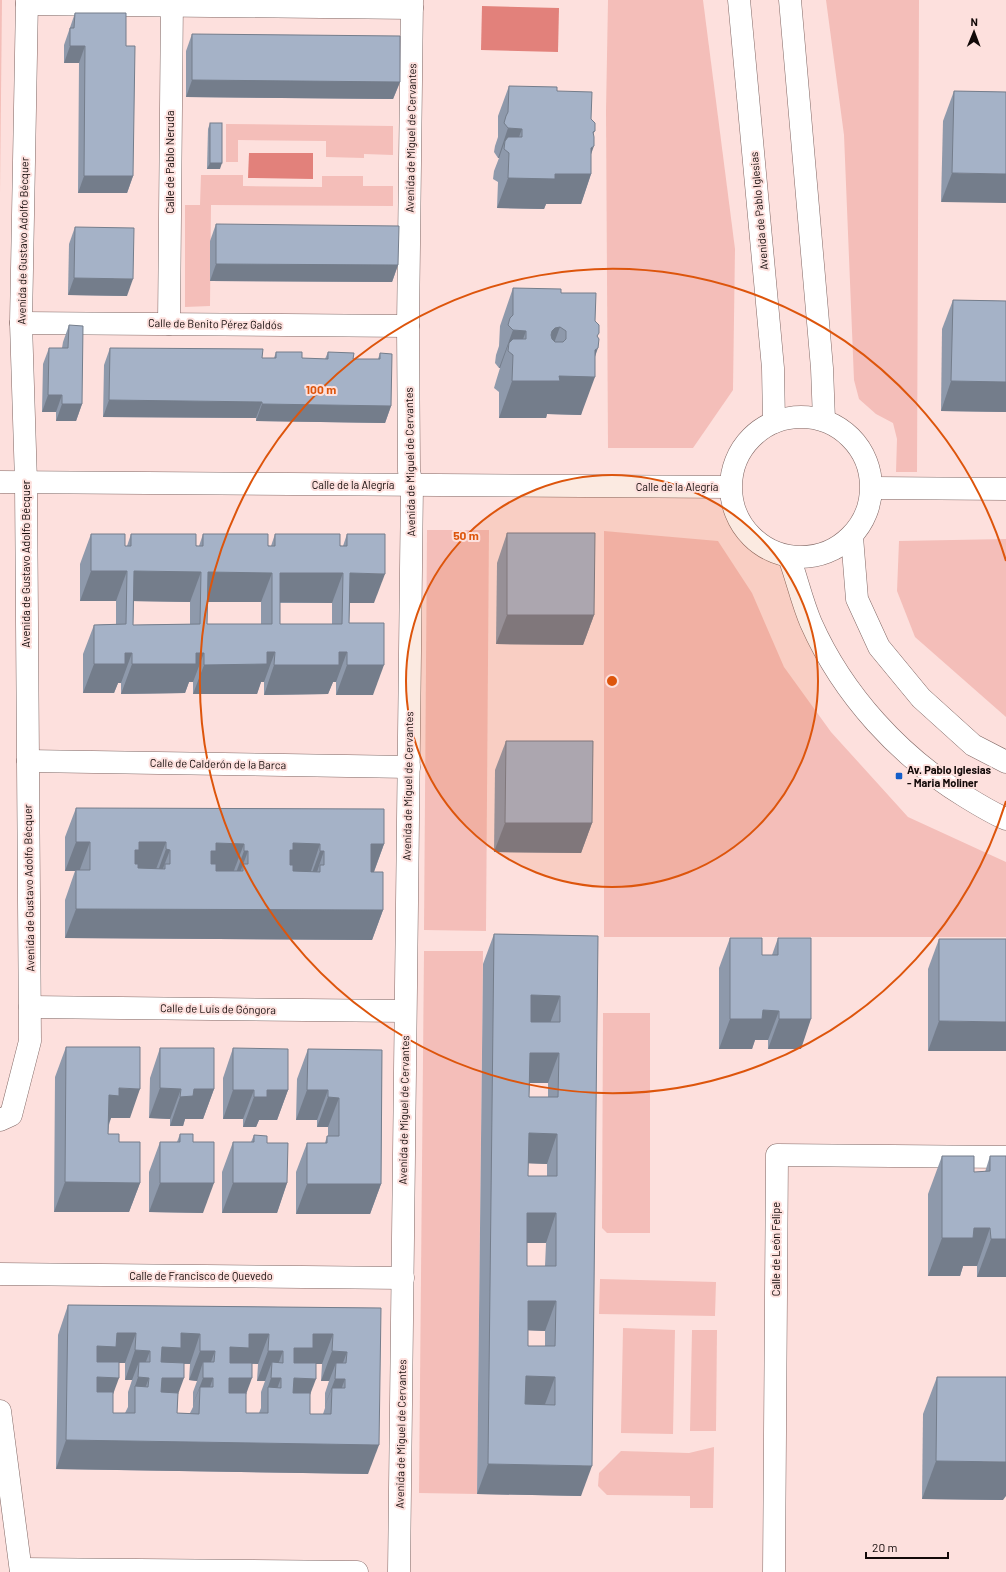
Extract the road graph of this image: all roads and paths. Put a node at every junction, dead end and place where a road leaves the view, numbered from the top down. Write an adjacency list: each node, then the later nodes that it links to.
1 (739, 0): 10 (street, Avenida de Pablo Iglesias)
2 (790, 0): 9 (street)
3 (27, 2): 4 (street); 6 (street, Avenida de Gustavo Adolfo Bécquer)
4 (172, 3): 5 (street); 7 (street, Calle de Pablo Neruda)
5 (412, 4): 8 (street, Avenida de Miguel de Cervantes)
6 (21, 322): 7 (street, Calle de Benito Pérez Galdós); 12 (street, Avenida de Gustavo Adolfo Bécquer)
7 (169, 324): 8 (street, Calle de Benito Pérez Galdós)
8 (408, 326): 13 (street, Avenida de Miguel de Cervantes)
9 (824, 420): 10 (street); 15 (street)
10 (774, 422): 14 (street)
11 (0, 482): 12 (street, Calle de la Alegría)
12 (26, 482): 13 (street, Calle de la Alegría); 19 (street, Avenida de Gustavo Adolfo Bécquer)
13 (412, 485): 14 (street, Calle de la Alegría); 21 (street, Avenida de Miguel de Cervantes)
14 (730, 487): 18 (street)
15 (873, 488): 16 (street); 17 (street)
16 (1006, 489)
17 (852, 537): 18 (street); 20 (street)
18 (789, 557): 22 (street)
19 (28, 761): 21 (street, Calle de Calderón de la Barca); 23 (street, Avenida de Gustavo Adolfo Bécquer)
20 (1006, 762)
21 (409, 767): 24 (street, Avenida de Miguel de Cervantes)
22 (1006, 819)
23 (30, 1007): 24 (street, Calle de Luis de Góngora); 25 (street, Avenida de Gustavo Adolfo Bécquer)
24 (405, 1011): 28 (street, Avenida de Miguel de Cervantes)
25 (0, 1120)
26 (1006, 1157): 33 (street, Calle de León Felipe)
27 (0, 1274): 28 (street, Calle de Francisco de Quevedo)
28 (402, 1278): 32 (street, Avenida de Miguel de Cervantes)
29 (0, 1411): 30 (street)
30 (21, 1571): 31 (street)
31 (357, 1572)
32 (399, 1572)
33 (774, 1572)

